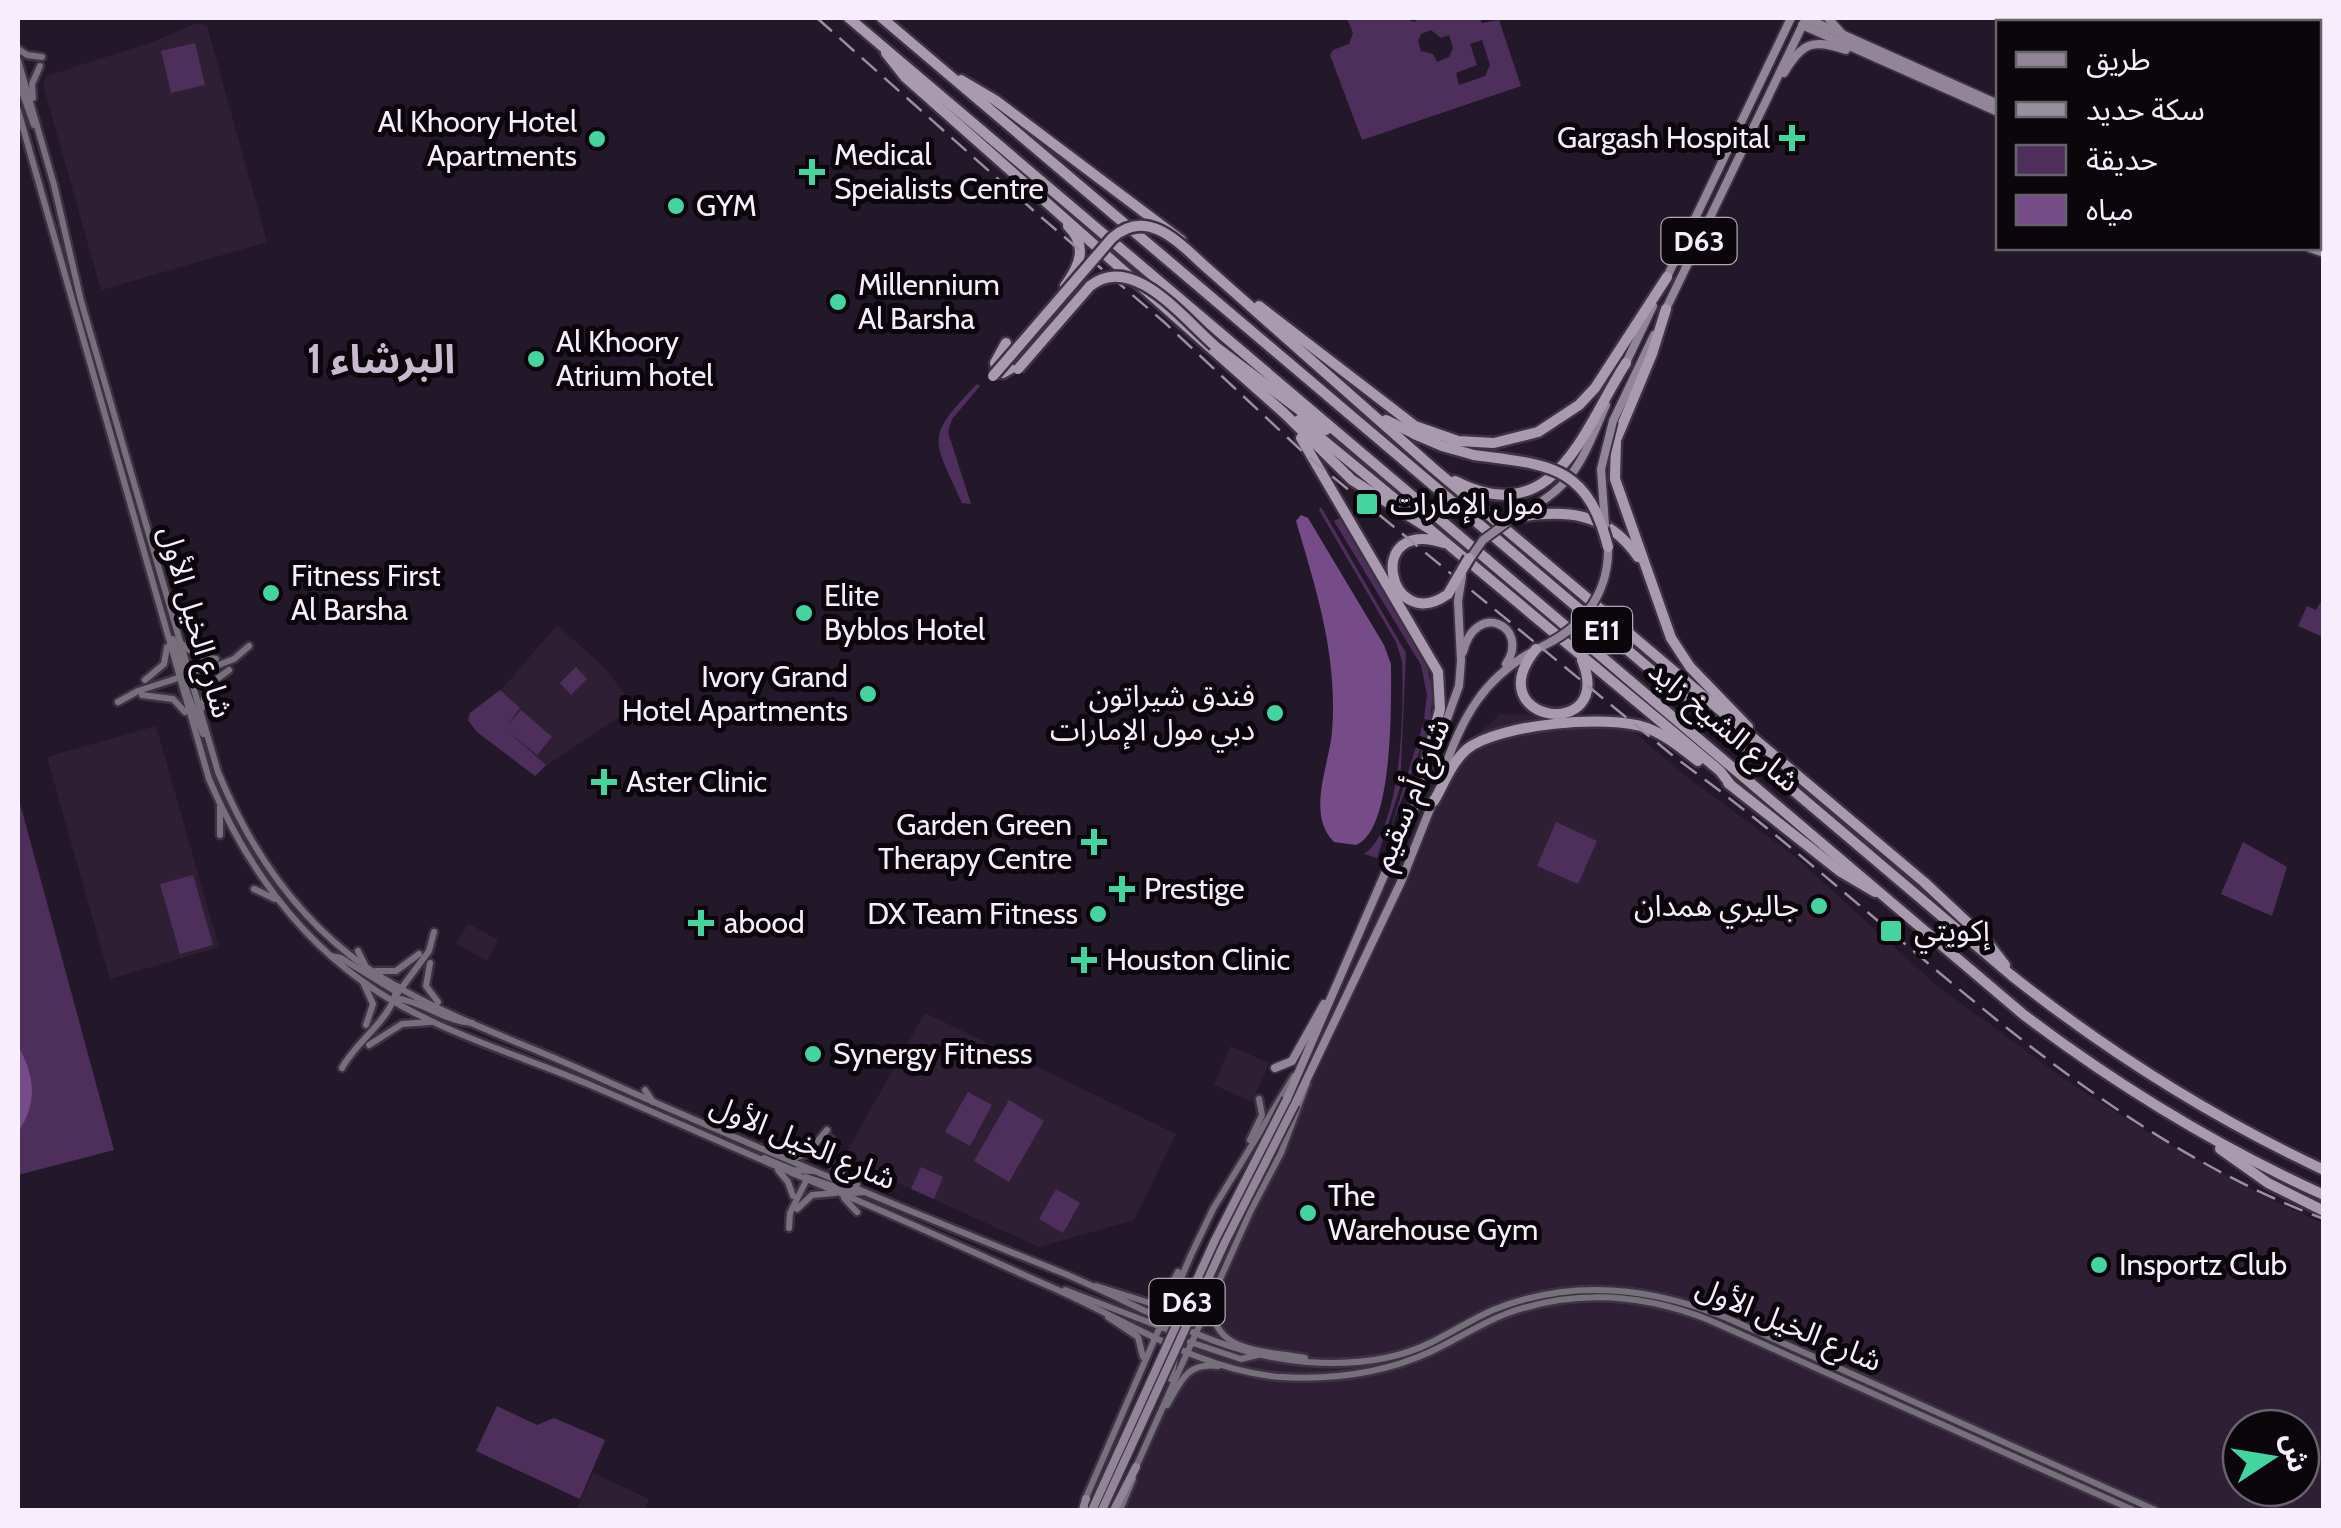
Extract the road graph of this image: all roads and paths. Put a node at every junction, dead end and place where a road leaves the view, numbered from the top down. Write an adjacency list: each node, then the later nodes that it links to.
1 (849, 18): 6 (highway, شارع الشيخ زايد / E11)
2 (882, 18): 10 (highway, شارع الشيخ زايد / E11)
3 (1828, 18): 5 (main road)
4 (1799, 19): 5 (main road); 8 (main road); 12 (main road, شارع أم سقيم / D63); 24 (main road, D63)
5 (1843, 34): 14 (main road)
6 (880, 43): 20 (highway); 34 (highway, شارع الشيخ زايد / E11)
7 (18, 49): 18 (main road)
8 (1868, 55): 12 (main road); 13 (main road)
9 (18, 60): 11 (main road, شارع الخيل الأول)
10 (948, 74): 27 (highway); 77 (highway, شارع الشيخ زايد / E11)
11 (19, 75): 18 (main road, شارع الخيل الأول); 19 (main road)
12 (1772, 87): 25 (main road, شارع أم سقيم / D63)
13 (1974, 101): 16 (main road); 17 (main road)
14 (1996, 103)
15 (18, 110): 21 (main road, شارع الخيل الأول)
16 (1996, 111)
17 (1981, 112)
18 (36, 119): 19 (main road, شارع الخيل الأول)
19 (40, 134): 47 (main road, شارع الخيل الأول)
20 (998, 157): 26 (highway, bridge); 33 (highway)
21 (33, 167): 22 (main road); 36 (main road, شارع الخيل الأول)
22 (29, 176)
23 (1206, 269): 26 (highway, bridge); 27 (highway); 28 (highway, bridge)
24 (1667, 277): 27 (highway); 30 (main road, D63)
25 (1666, 309): 41 (main road, شارع أم سقيم / D63, bridge); 43 (highway)
26 (1039, 323): 32 (highway, bridge)
27 (1294, 340): 37 (highway); 41 (highway, bridge)
28 (1006, 344)
29 (1235, 363): 31 (highway, bridge); 34 (highway); 39 (highway)
30 (1626, 363): 37 (highway); 38 (main road, D63)
31 (1018, 368)
32 (993, 376)
33 (1260, 393): 39 (highway); 66 (highway)
34 (1345, 439): 69 (highway, شارع الشيخ زايد / E11)
35 (104, 441): 36 (main road)
36 (112, 446): 45 (main road, شارع الخيل الأول)
37 (1433, 468): 62 (highway)
38 (1513, 518): 42 (main road, D63, bridge); 43 (highway)
39 (1428, 528): 40 (highway)
40 (1447, 544): 44 (highway); 50 (highway)
41 (1608, 547): 49 (main road, شارع أم سقيم / D63, bridge)
42 (1469, 558): 44 (highway, bridge)
43 (1646, 571): 62 (highway)
44 (1453, 598): 52 (main road, شارع أم سقيم / D63)
45 (161, 613): 46 (main road, شارع الخيل الأول); 55 (main road)
46 (166, 631): 55 (main road, شارع الخيل الأول); 56 (main road)
47 (180, 640): 51 (main road); 55 (main road, شارع الخيل الأول)
48 (249, 646): 55 (main road)
49 (1542, 647): 50 (highway); 54 (main road, شارع أم سقيم / D63)
50 (1579, 655): 63 (highway)
51 (216, 659)
52 (1461, 661): 54 (main road); 66 (main road, شارع أم سقيم / D63)
53 (229, 670): 59 (main road)
54 (1498, 676): 64 (main road, شارع أم سقيم / D63)
55 (184, 677): 58 (main road); 59 (main road, شارع الخيل الأول); 60 (main road, شارع الخيل الأول); 61 (main road)
56 (145, 680)
57 (142, 695): 60 (main road)
58 (118, 702)
59 (203, 724): 61 (main road, شارع الخيل الأول)
60 (191, 725): 65 (main road, شارع الخيل الأول)
61 (207, 740): 76 (main road, شارع الخيل الأول)
62 (1776, 756): 77 (highway)
63 (1730, 784): 64 (highway); 69 (highway)
64 (1434, 801): 91 (main road, شارع أم سقيم / D63)
65 (220, 806): 67 (main road); 70 (main road, شارع الخيل الأول)
66 (1414, 807): 80 (main road, شارع أم سقيم / D63)
67 (220, 835)
68 (254, 889): 70 (main road)
69 (1885, 896): 100 (highway, شارع الشيخ زايد / E11)
70 (277, 900): 74 (main road, شارع الخيل الأول)
71 (434, 932): 79 (main road)
72 (358, 950): 76 (main road)
73 (419, 954): 76 (main road)
74 (330, 956): 78 (main road, شارع الخيل الأول); 79 (main road)
75 (430, 963): 81 (main road)
76 (369, 968): 79 (main road, شارع الخيل الأول)
77 (2011, 974): 105 (highway, شارع الشيخ زايد / E11)
78 (362, 981): 79 (main road, شارع الخيل الأول); 84 (main road)
79 (397, 995): 81 (main road, شارع الخيل الأول); 82 (main road, شارع الخيل الأول); 83 (main road); 88 (main road)
80 (1328, 1002): 89 (main road); 90 (main road, شارع أم سقيم / D63)
81 (456, 1014): 83 (main road, شارع الخيل الأول)
82 (434, 1022): 85 (main road); 101 (main road, شارع الخيل الأول)
83 (476, 1023): 87 (main road, شارع الخيل الأول)
84 (366, 1025)
85 (368, 1046)
86 (582, 1062): 87 (main road)
87 (566, 1064): 95 (main road, شارع الخيل الأول)
88 (342, 1068)
89 (1274, 1068)
90 (1294, 1076): 94 (main road, شارع أم سقيم / D63); 103 (main road)
91 (1308, 1083): 94 (main road, شارع أم سقيم / D63); 120 (main road)
92 (646, 1090): 95 (main road)
93 (1260, 1099): 96 (main road)
94 (1291, 1102): 137 (main road, شارع أم سقيم / D63, bridge)
95 (654, 1103): 102 (main road, شارع الخيل الأول)
96 (1262, 1112): 97 (main road); 103 (main road)
97 (1252, 1116)
98 (827, 1130): 102 (main road)
99 (831, 1139): 107 (main road)
100 (2213, 1141): 109 (highway, شارع الشيخ زايد / E11); 112 (highway)
101 (750, 1156): 104 (main road, شارع الخيل الأول); 106 (main road)
102 (785, 1159): 106 (main road, شارع الخيل الأول)
103 (1244, 1159): 115 (main road)
104 (778, 1169): 106 (main road, شارع الخيل الأول); 110 (main road)
105 (2324, 1170)
106 (808, 1174): 107 (main road, شارع الخيل الأول); 108 (main road, شارع الخيل الأول); 114 (main road)
107 (866, 1192): 118 (main road, شارع الخيل الأول)
108 (839, 1193): 111 (main road); 113 (main road); 116 (main road, شارع الخيل الأول)
109 (2324, 1195)
110 (792, 1196)
111 (797, 1209)
112 (2324, 1211)
113 (857, 1212)
114 (789, 1228)
115 (1190, 1255): 118 (main road); 122 (main road)
116 (1012, 1272): 117 (main road); 119 (main road, شارع الخيل الأول)
117 (998, 1274)
118 (1088, 1284): 122 (main road, شارع الخيل الأول)
119 (1052, 1287): 121 (main road, شارع الخيل الأول); 122 (main road)
120 (1214, 1294): 123 (main road); 129 (main road)
121 (1104, 1312): 124 (main road, شارع الخيل الأول); 130 (main road)
122 (1169, 1329): 123 (main road, شارع الخيل الأول); 124 (main road); 124 (main road); 125 (main road); 126 (main road); 127 (main road)
123 (1195, 1334): 125 (main road); 128 (main road, شارع الخيل الأول)
124 (1155, 1336): 126 (main road, شارع الخيل الأول); 130 (main road)
125 (1191, 1342): 127 (main road); 128 (main road)
126 (1176, 1346): 127 (main road, شارع الخيل الأول); 132 (main road)
127 (1187, 1351): 131 (main road, شارع الخيل الأول); 132 (main road)
128 (1259, 1355): 129 (main road, شارع الخيل الأول)
129 (1320, 1362): 141 (main road, شارع الخيل الأول)
130 (1142, 1366): 135 (main road)
131 (1233, 1369): 133 (main road); 136 (main road, شارع الخيل الأول)
132 (1169, 1392): 133 (main road)
133 (1155, 1422): 134 (main road)
134 (1136, 1468): 138 (main road)
135 (1086, 1499): 137 (main road)
136 (2110, 1500): 139 (main road); 140 (main road, شارع الخيل الأول)
137 (1090, 1510)
138 (1117, 1510)
139 (2123, 1510)
140 (2133, 1510)
141 (2154, 1510)

